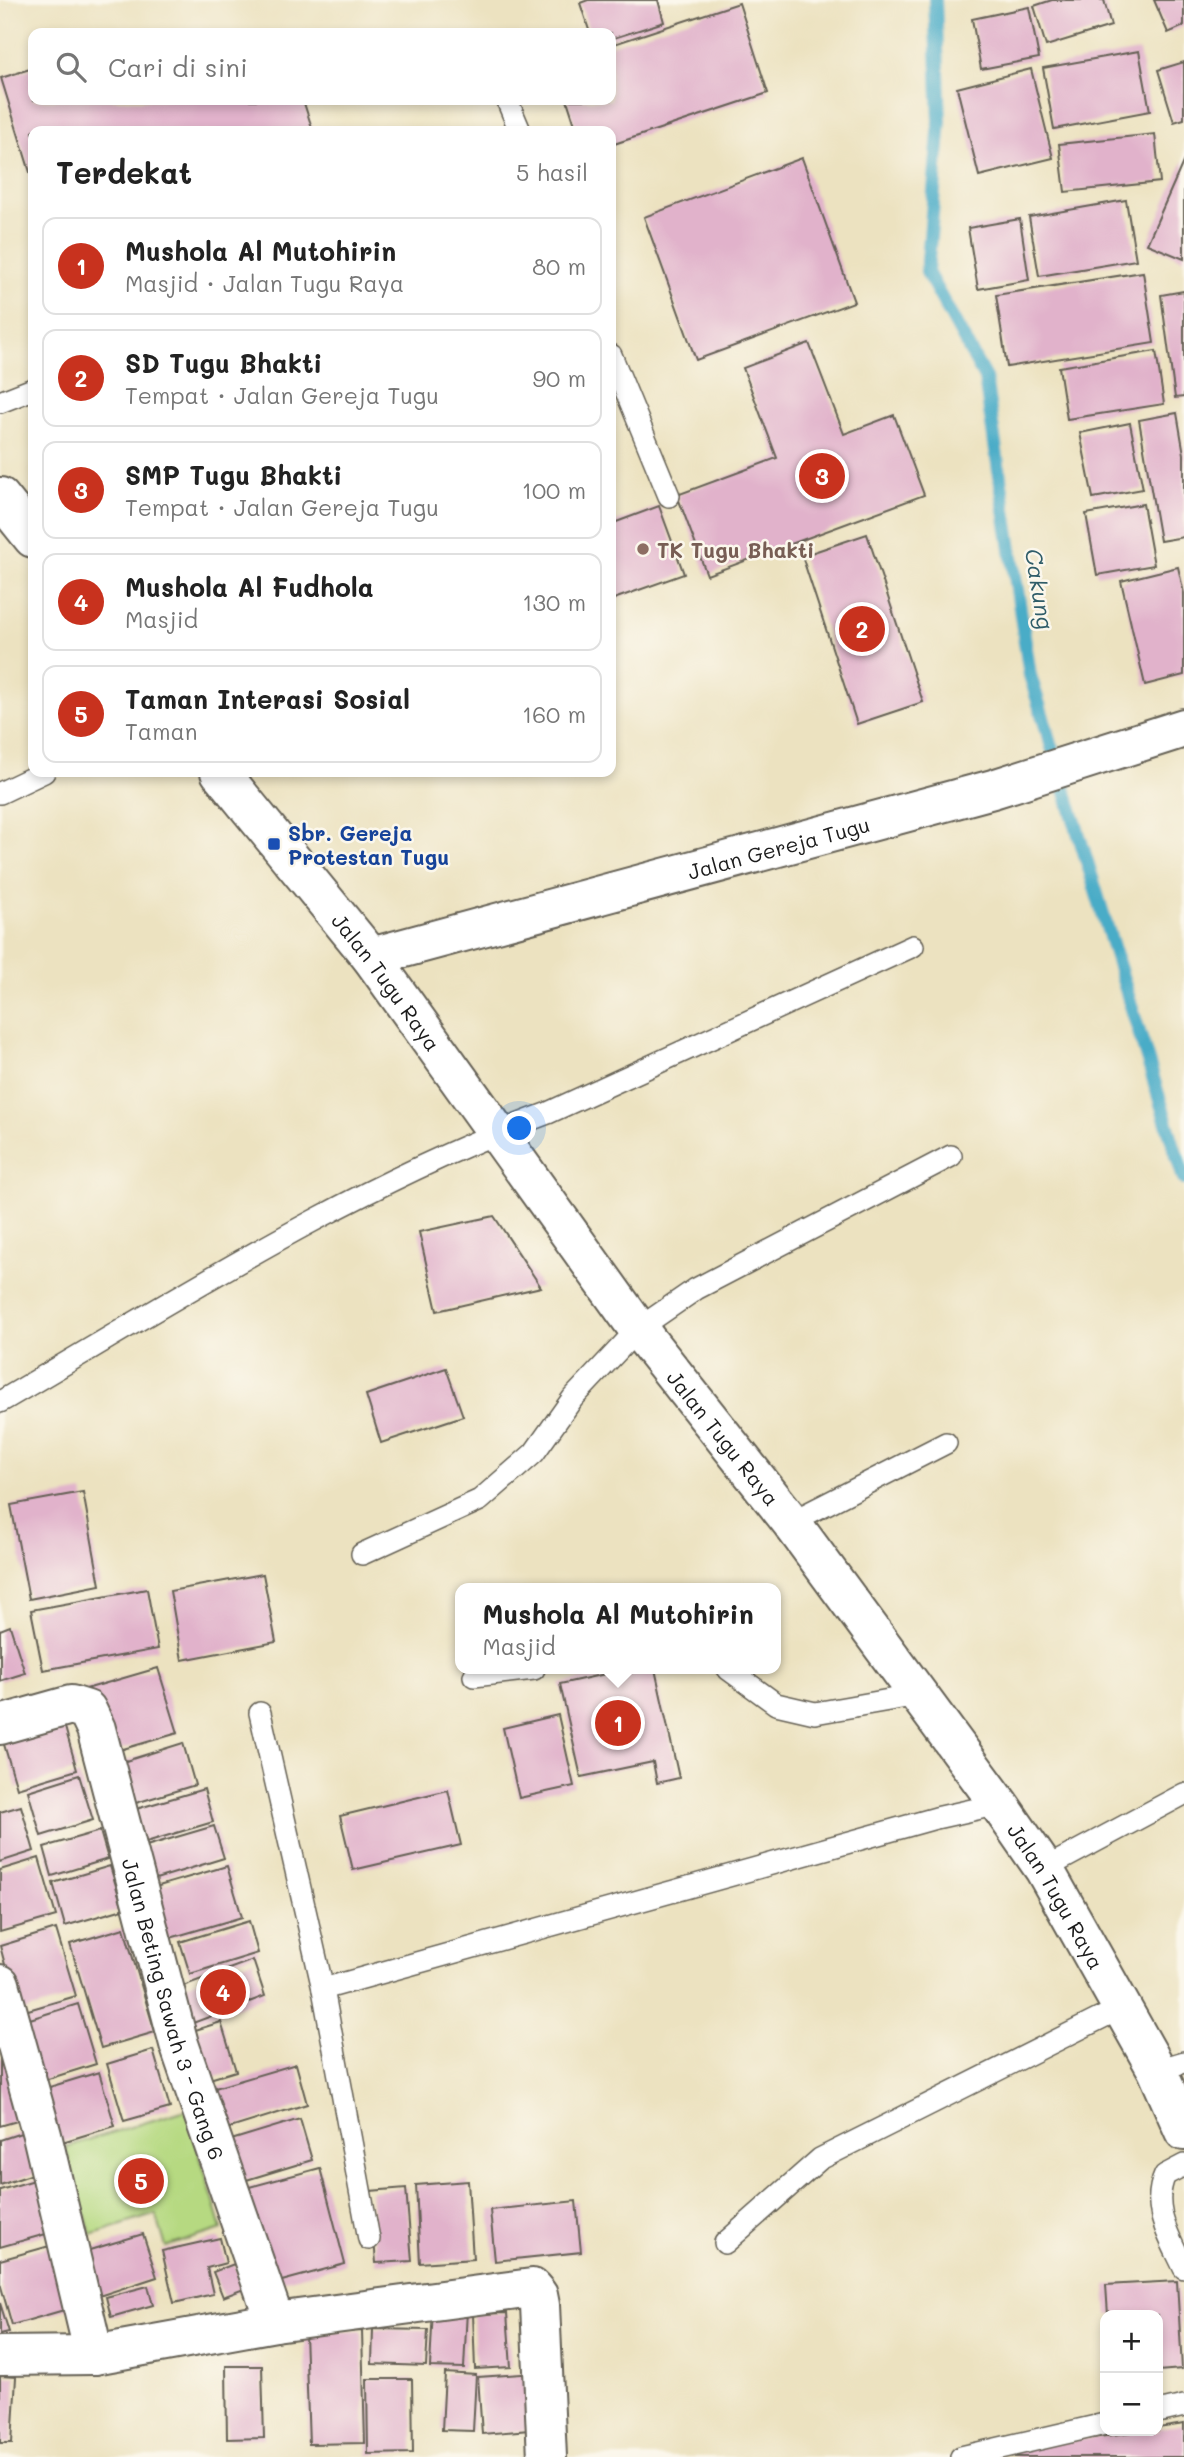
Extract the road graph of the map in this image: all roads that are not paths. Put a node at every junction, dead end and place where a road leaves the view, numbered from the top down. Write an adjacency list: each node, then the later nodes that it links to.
1 (509, 105): 2 (lane)
2 (518, 126)
3 (616, 367): 6 (lane)
4 (28, 391): 5 (lane)
5 (0, 402)
6 (669, 496)
7 (0, 497): 8 (street)
8 (28, 532)
9 (1184, 728): 14 (street, Jalan Gereja Tugu)
10 (34, 777): 12 (lane)
11 (224, 777): 14 (street, Jalan Tugu Raya)
12 (0, 793)
13 (913, 946): 15 (lane)
14 (371, 957): 15 (street, Jalan Tugu Raya)
15 (499, 1131): 17 (street, Jalan Tugu Raya); 18 (lane)
16 (951, 1156): 17 (lane)
17 (638, 1329): 20 (street, Jalan Tugu Raya); 21 (lane)
18 (0, 1402)
19 (946, 1443): 20 (lane)
20 (791, 1522): 25 (street, Jalan Tugu Raya)
21 (362, 1555)
22 (491, 1674): 24 (lane)
23 (735, 1674): 25 (lane)
24 (474, 1676)
25 (918, 1695): 29 (street, Jalan Tugu Raya)
26 (260, 1713): 32 (lane)
27 (0, 1725): 40 (street, Jalan Beting Sawah 3 - Gang 6)
28 (1184, 1794): 30 (lane)
29 (999, 1804): 30 (street, Jalan Tugu Raya); 32 (lane)
30 (1044, 1869): 33 (street, Jalan Tugu Raya)
31 (0, 1984): 41 (street)
32 (323, 1989): 37 (lane)
33 (1121, 2008): 34 (street, Jalan Tugu Raya); 38 (lane)
34 (1170, 2066): 35 (street, Jalan Tugu Raya)
35 (1184, 2131)
36 (1184, 2165): 39 (lane)
37 (369, 2239)
38 (725, 2243)
39 (1184, 2268)
40 (275, 2322): 41 (street); 46 (street)
41 (94, 2355): 42 (street)
42 (0, 2356)
43 (1184, 2406): 44 (lane)
44 (1163, 2411)
45 (1100, 2425): 47 (lane)
46 (547, 2457)
47 (961, 2457)

